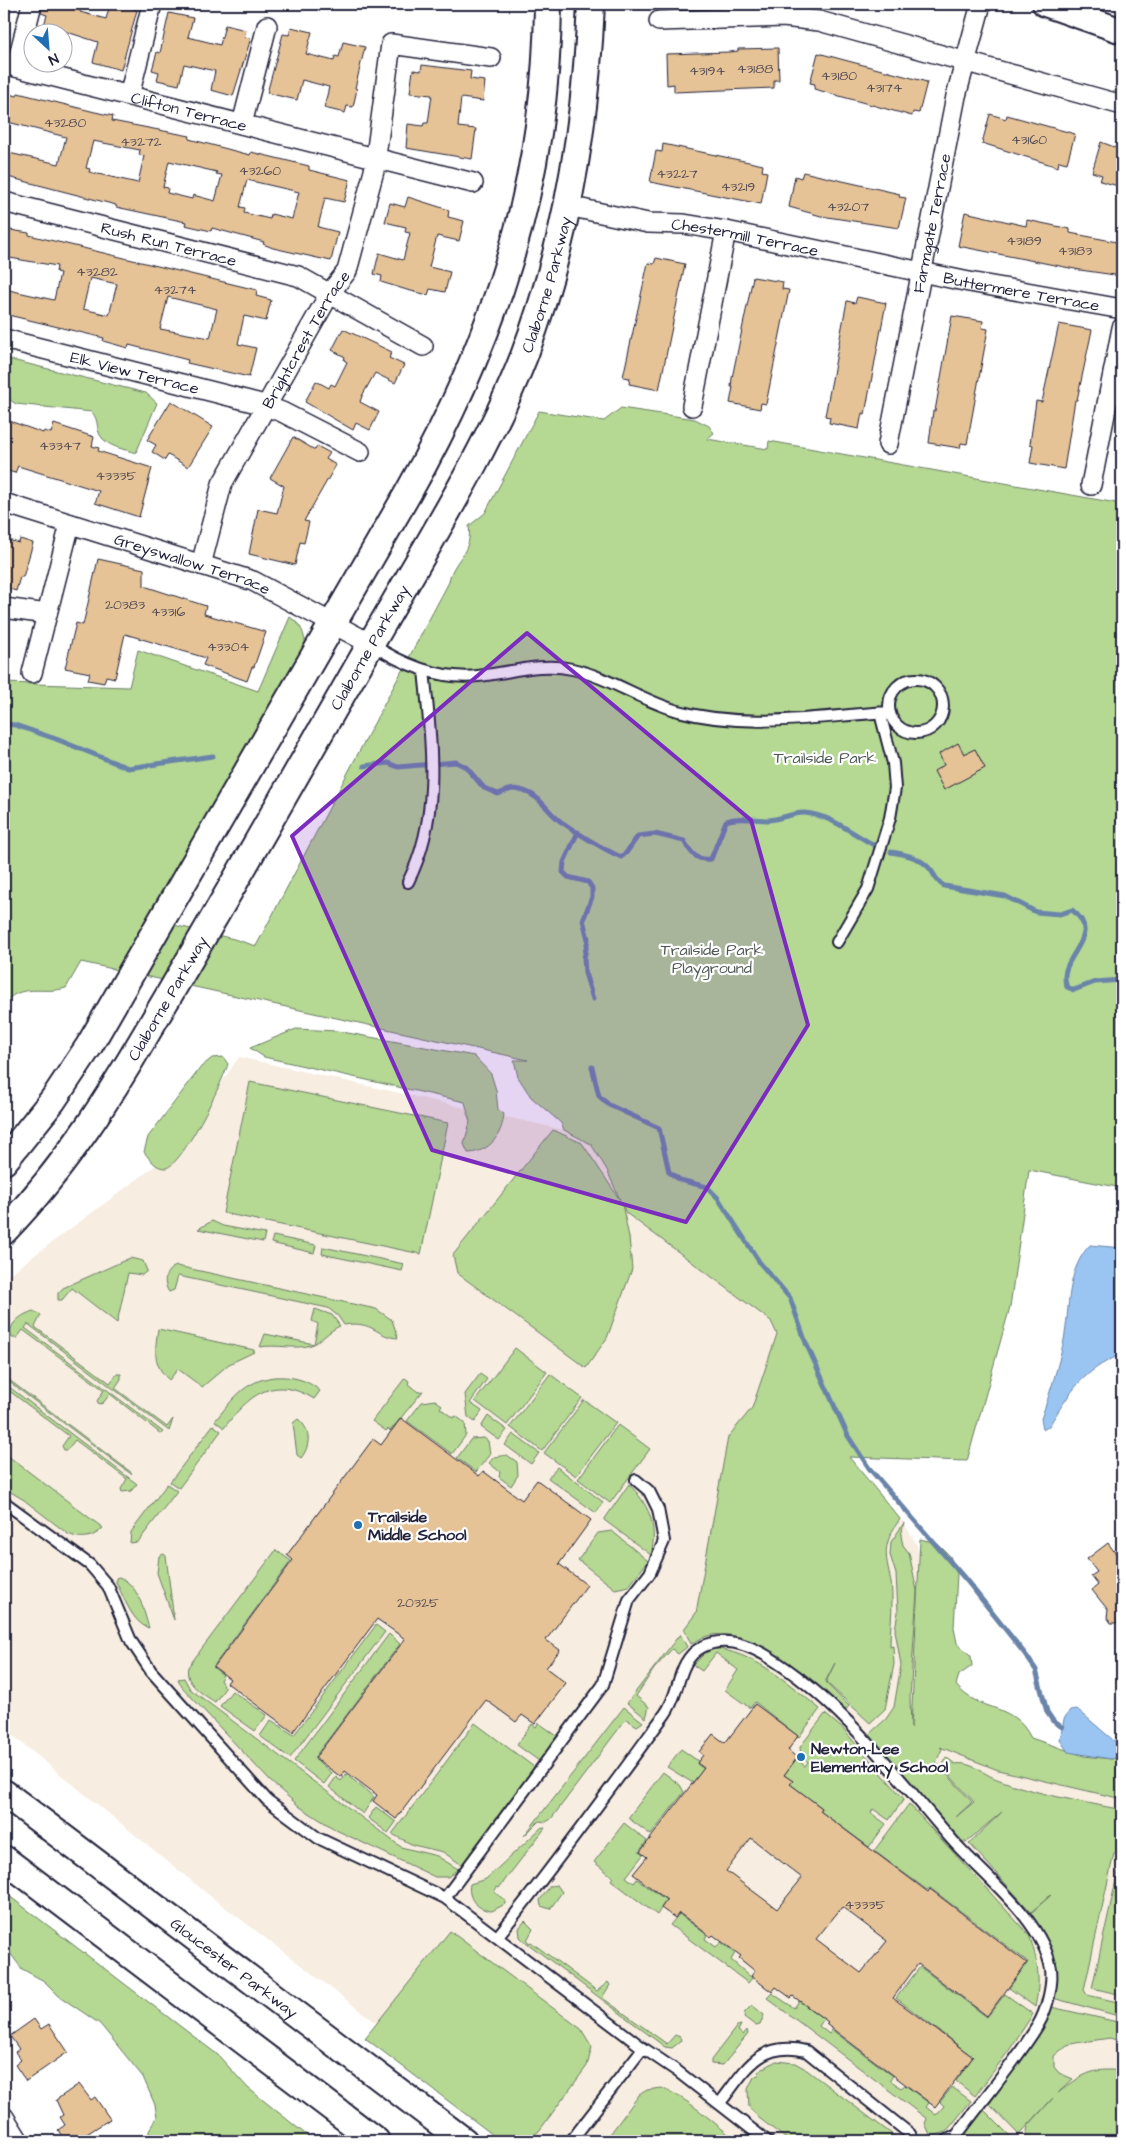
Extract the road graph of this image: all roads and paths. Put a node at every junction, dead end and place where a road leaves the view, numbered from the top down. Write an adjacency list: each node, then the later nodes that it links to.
1 (32, 4): 12 (street)
2 (152, 4): 13 (street)
3 (548, 4): 37 (main road)
4 (591, 4): 19 (main road, Claiborne Parkway)
5 (981, 4): 11 (street, Farmgate Terrace)
6 (1046, 4): 9 (street)
7 (659, 21): 11 (street)
8 (267, 26): 15 (street)
9 (1122, 31)
10 (491, 58): 16 (street, Brightcrest Terrace)
11 (965, 60): 14 (street); 21 (street, Farmgate Terrace)
12 (10, 65): 13 (street, Clifton Terrace)
13 (129, 96): 15 (street, Clifton Terrace)
14 (1122, 105)
15 (242, 124): 16 (street, Clifton Terrace)
16 (375, 158): 17 (street, Clifton Terrace); 22 (street, Brightcrest Terrace)
17 (473, 183)
18 (4, 202): 22 (street, Rush Run Terrace)
19 (568, 206): 20 (street, Chestermill Terrace); 38 (main road, Claiborne Parkway)
20 (726, 231): 21 (street, Chestermill Terrace); 28 (street)
21 (922, 271): 23 (street, Buttermere Terrace); 29 (street, Farmgate Terrace)
22 (330, 293): 26 (street, Rush Run Terrace); 27 (street, Brightcrest Terrace)
23 (1122, 309)
24 (1122, 328): 31 (street)
25 (4, 339): 27 (street, Elk View Terrace)
26 (423, 346)
27 (266, 406): 30 (street, Elk View Terrace); 34 (street, Brightcrest Terrace)
28 (692, 406)
29 (888, 444)
30 (360, 452)
31 (1091, 485)
32 (4, 503): 33 (street, Greyswallow Terrace)
33 (70, 524): 34 (street, Greyswallow Terrace); 36 (street)
34 (201, 565): 37 (street, Greyswallow Terrace)
35 (4, 608): 36 (street)
36 (47, 614): 40 (street)
37 (333, 624): 38 (street, Greyswallow Terrace); 44 (main road)
38 (371, 644): 39 (lane); 45 (main road, Claiborne Parkway)
39 (424, 670): 41 (lane); 42 (lane)
40 (32, 673)
41 (885, 712): 41 (lane); 43 (lane)
42 (408, 882)
43 (837, 942)
44 (4, 1161)
45 (4, 1231)
46 (636, 1480): 50 (lane)
47 (4, 1502): 50 (lane)
48 (4, 1793): 57 (main road, Gloucester Parkway)
49 (4, 1859): 56 (main road)
50 (445, 1898): 51 (lane)
51 (497, 1937): 52 (lane); 61 (lane)
52 (643, 2048): 53 (lane); 58 (lane)
53 (720, 2103): 59 (lane); 60 (lane)
54 (4, 2117): 55 (street)
55 (19, 2141)
56 (376, 2141)
57 (464, 2141)
58 (571, 2141)
59 (767, 2141)
60 (912, 2141)
61 (946, 2141)

